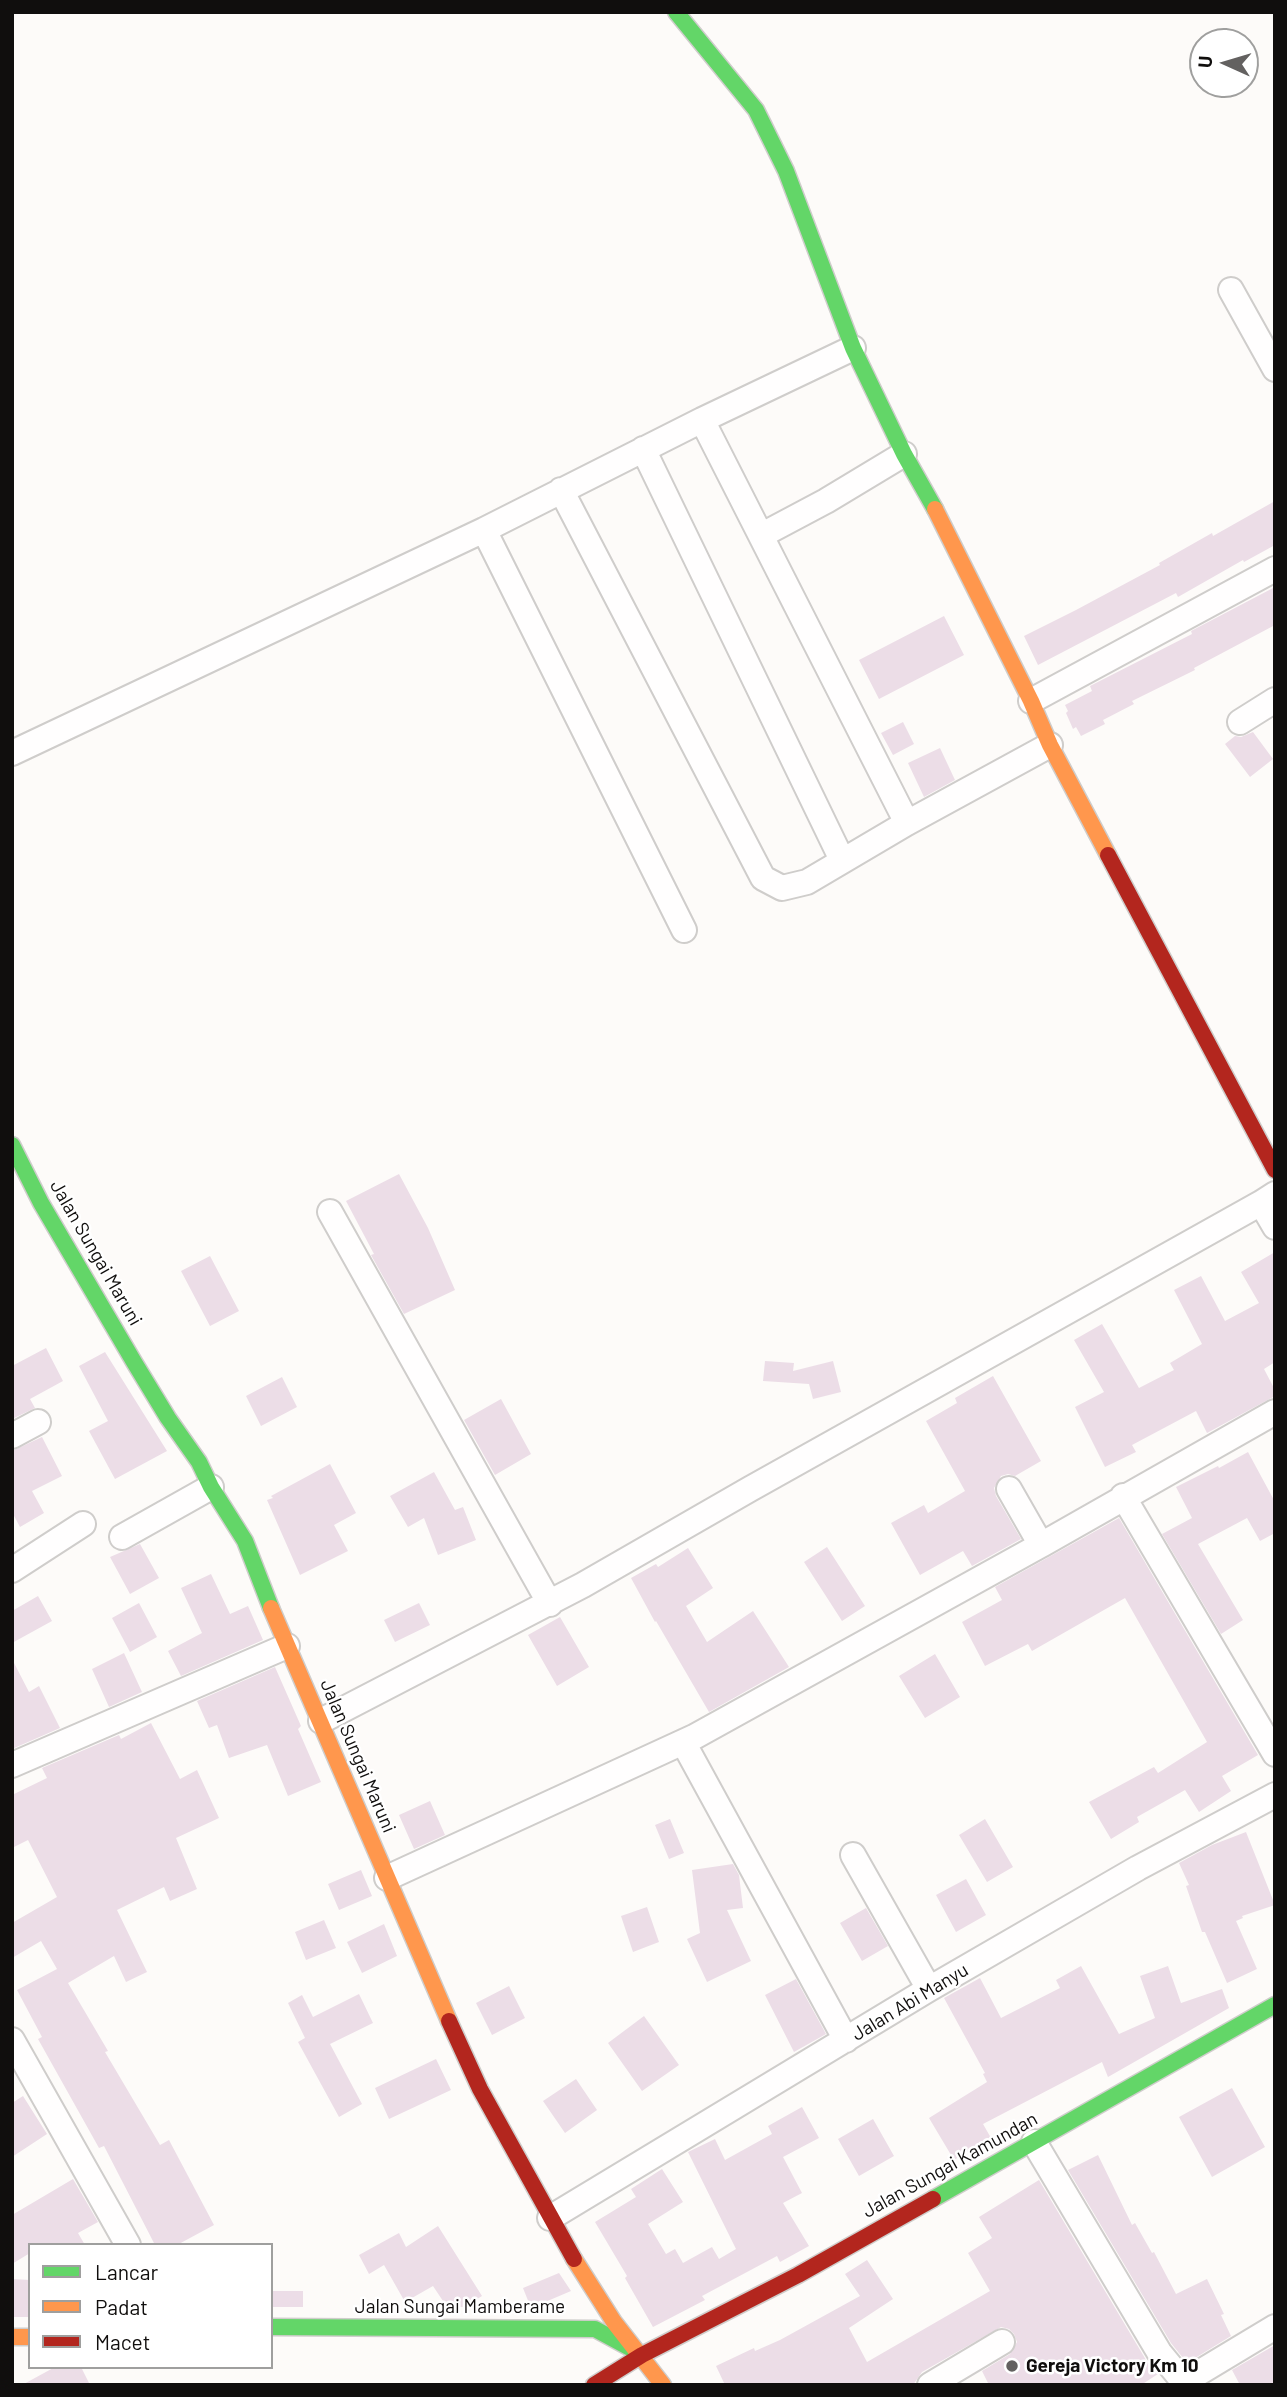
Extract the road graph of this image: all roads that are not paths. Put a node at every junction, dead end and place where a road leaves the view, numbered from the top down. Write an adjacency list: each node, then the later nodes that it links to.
1 (676, 12): 3 (street)
2 (1231, 290): 4 (street)
3 (853, 348): 5 (street); 7 (street)
4 (1275, 369)
5 (702, 420): 6 (street); 10 (street)
6 (643, 449): 8 (street); 18 (street)
7 (904, 454): 10 (street); 13 (street)
8 (561, 489): 9 (street); 18 (street)
9 (484, 530): 16 (street); 19 (street)
10 (762, 535): 17 (street)
11 (1275, 569): 13 (street)
12 (1275, 700): 14 (street)
13 (1031, 701): 15 (street)
14 (1240, 722)
15 (1050, 745): 17 (street); 21 (street)
16 (12, 753)
17 (907, 823): 18 (street)
18 (842, 860)
19 (684, 930)
20 (12, 1145): 28 (street, Jalan Sungai Maruni)
21 (1275, 1170)
22 (1268, 1198): 24 (street); 35 (street)
23 (330, 1212): 35 (street)
24 (1275, 1227)
25 (1275, 1412): 30 (street)
26 (38, 1422): 27 (street)
27 (12, 1436)
28 (211, 1487): 32 (street); 36 (street, Jalan Sungai Maruni)
29 (1009, 1489): 33 (street)
30 (1123, 1496): 33 (street); 39 (street)
31 (83, 1524): 34 (street)
32 (122, 1537)
33 (1041, 1545): 38 (street)
34 (12, 1570)
35 (550, 1604): 37 (street)
36 (287, 1646): 37 (street, Jalan Sungai Maruni); 40 (street)
37 (321, 1721): 43 (street, Jalan Sungai Maruni)
38 (683, 1742): 43 (street); 47 (street)
39 (1275, 1754)
40 (12, 1765)
41 (1275, 1795): 44 (street, Jalan Abi Manyu)
42 (853, 1855): 44 (street)
43 (387, 1878): 49 (street, Jalan Sungai Maruni)
44 (929, 1989): 47 (street, Jalan Abi Manyu)
45 (1275, 2005): 48 (street, Jalan Sungai Kamundan)
46 (12, 2040): 50 (street)
47 (846, 2040): 49 (street, Jalan Abi Manyu)
48 (1034, 2142): 54 (street, Jalan Sungai Kamundan); 55 (street)
49 (550, 2218): 54 (street, Jalan Sungai Maruni)
50 (127, 2243)
51 (273, 2327): 54 (street, Jalan Sungai Mamberame)
52 (1275, 2327): 55 (street)
53 (1002, 2342): 58 (street)
54 (642, 2355): 56 (street, Jalan Sungai Kamundan); 57 (street, Jalan Sungai Maruni)
55 (1184, 2384)
56 (594, 2385)
57 (663, 2385)
58 (930, 2385)

